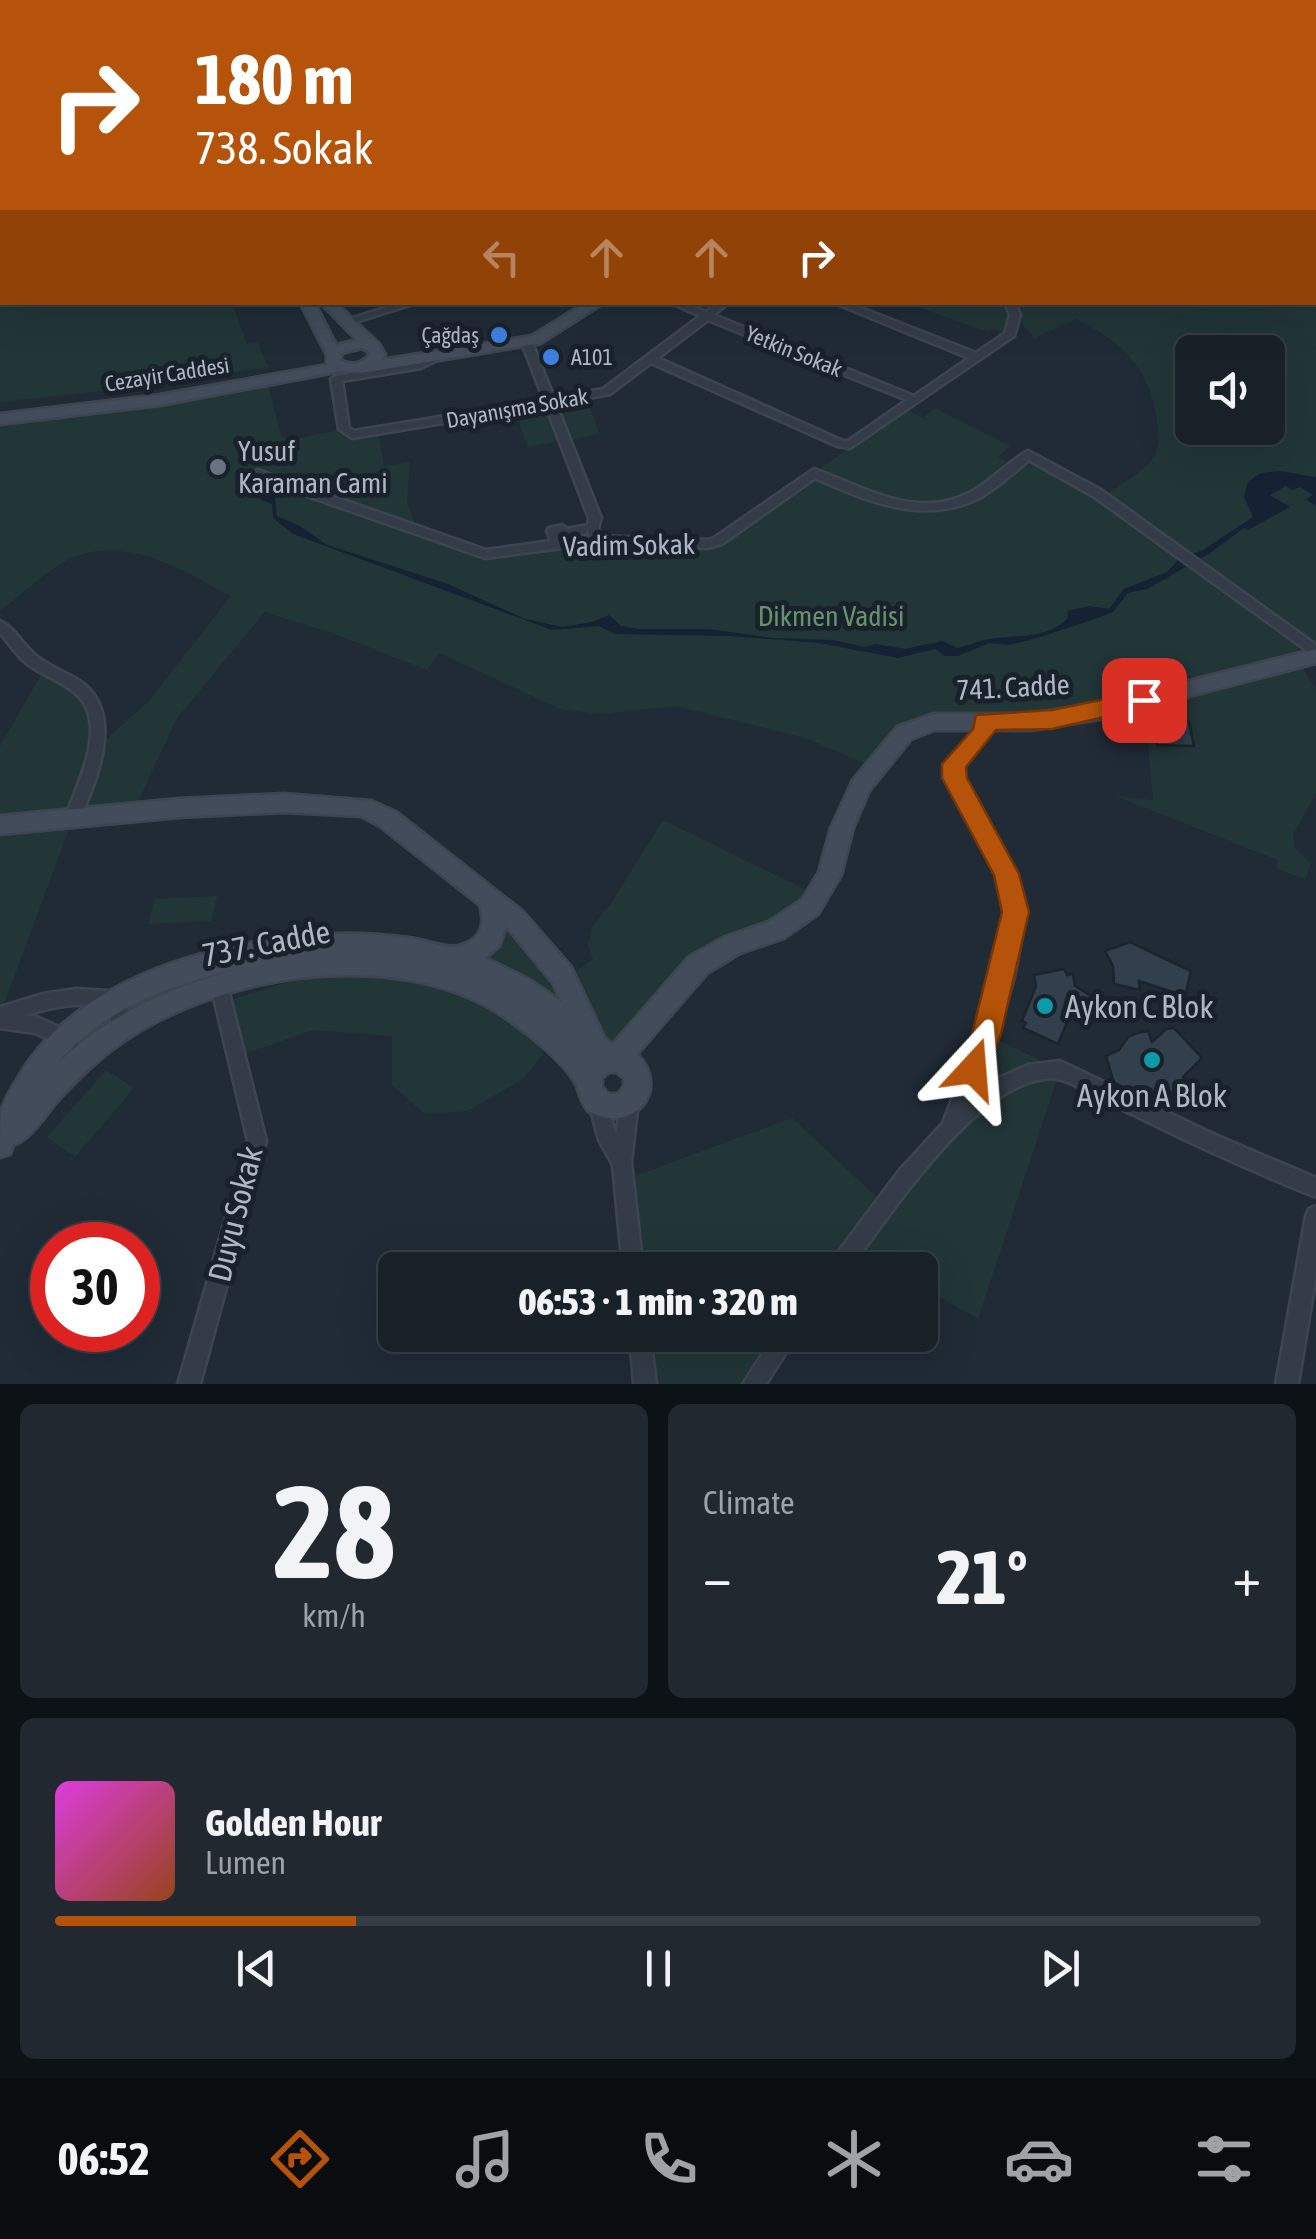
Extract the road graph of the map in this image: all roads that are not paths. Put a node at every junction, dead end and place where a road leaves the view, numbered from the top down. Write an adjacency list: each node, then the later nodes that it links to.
1 (308, 305): 15 (street)
2 (330, 305): 10 (street)
3 (405, 305): 10 (street)
4 (594, 305): 11 (street)
5 (680, 305): 9 (street, Yetkin Sokak)
6 (720, 305): 9 (street, Dayanışma Sokak)
7 (844, 305): 14 (street)
8 (1011, 305): 14 (street)
9 (707, 316): 16 (street, Dayanışma Sokak); 19 (street, Yetkin Sokak)
10 (346, 322): 12 (street)
11 (527, 342): 13 (street); 20 (street)
12 (373, 347): 13 (street); 15 (street); 17 (street)
13 (442, 356): 17 (street); 23 (street)
14 (976, 357): 19 (street)
15 (335, 359): 17 (street); 18 (street, Cezayir Caddesi)
16 (652, 359): 19 (street); 20 (street, Dayanışma Sokak)
17 (362, 368)
18 (261, 380): 21 (street, Cezayir Caddesi); 22 (street, Cezayir Caddesi)
19 (916, 400)
20 (548, 404): 23 (street, Dayanışma Sokak); 25 (street)
21 (0, 411)
22 (0, 419)
23 (342, 426)
24 (257, 474): 26 (street, Vadim Sokak)
25 (593, 528): 26 (street); 27 (street, bridge)
26 (559, 545): 29 (street, Vadim Sokak)
27 (602, 552)
28 (0, 626): 31 (street)
29 (1316, 654): 30 (street, 741. Cadde)
30 (984, 722): 36 (street, 741. Cadde); 45 (street)
31 (73, 818): 32 (street); 33 (street)
32 (0, 826)
33 (490, 897): 34 (street); 42 (street)
34 (455, 958): 37 (street, 737. Cadde); 42 (street, 737. Cadde)
35 (219, 985): 39 (street, 737. Cadde); 44 (street, 737. Cadde); 54 (street, Duyu Sokak)
36 (667, 1000): 42 (street, 741. Cadde); 43 (street, 741. Cadde)
37 (114, 1001): 38 (street, 737. Cadde); 39 (street); 40 (street)
38 (0, 1017): 40 (street, 737. Cadde)
39 (120, 1029): 41 (street, 737. Cadde)
40 (64, 1037): 41 (street, 737. Cadde); 46 (street)
41 (91, 1050): 46 (street)
42 (606, 1055): 43 (street, 737. Cadde); 44 (street)
43 (633, 1090): 44 (street); 47 (street)
44 (594, 1092): 47 (street)
45 (949, 1125): 48 (street); 51 (street)
46 (0, 1146)
47 (622, 1162): 50 (street)
48 (1316, 1188)
49 (1316, 1216): 57 (street)
50 (631, 1252)
51 (850, 1252)
52 (641, 1352): 55 (street)
53 (776, 1352): 56 (street)
54 (189, 1384)
55 (644, 1384)
56 (754, 1384)
57 (1286, 1384)

